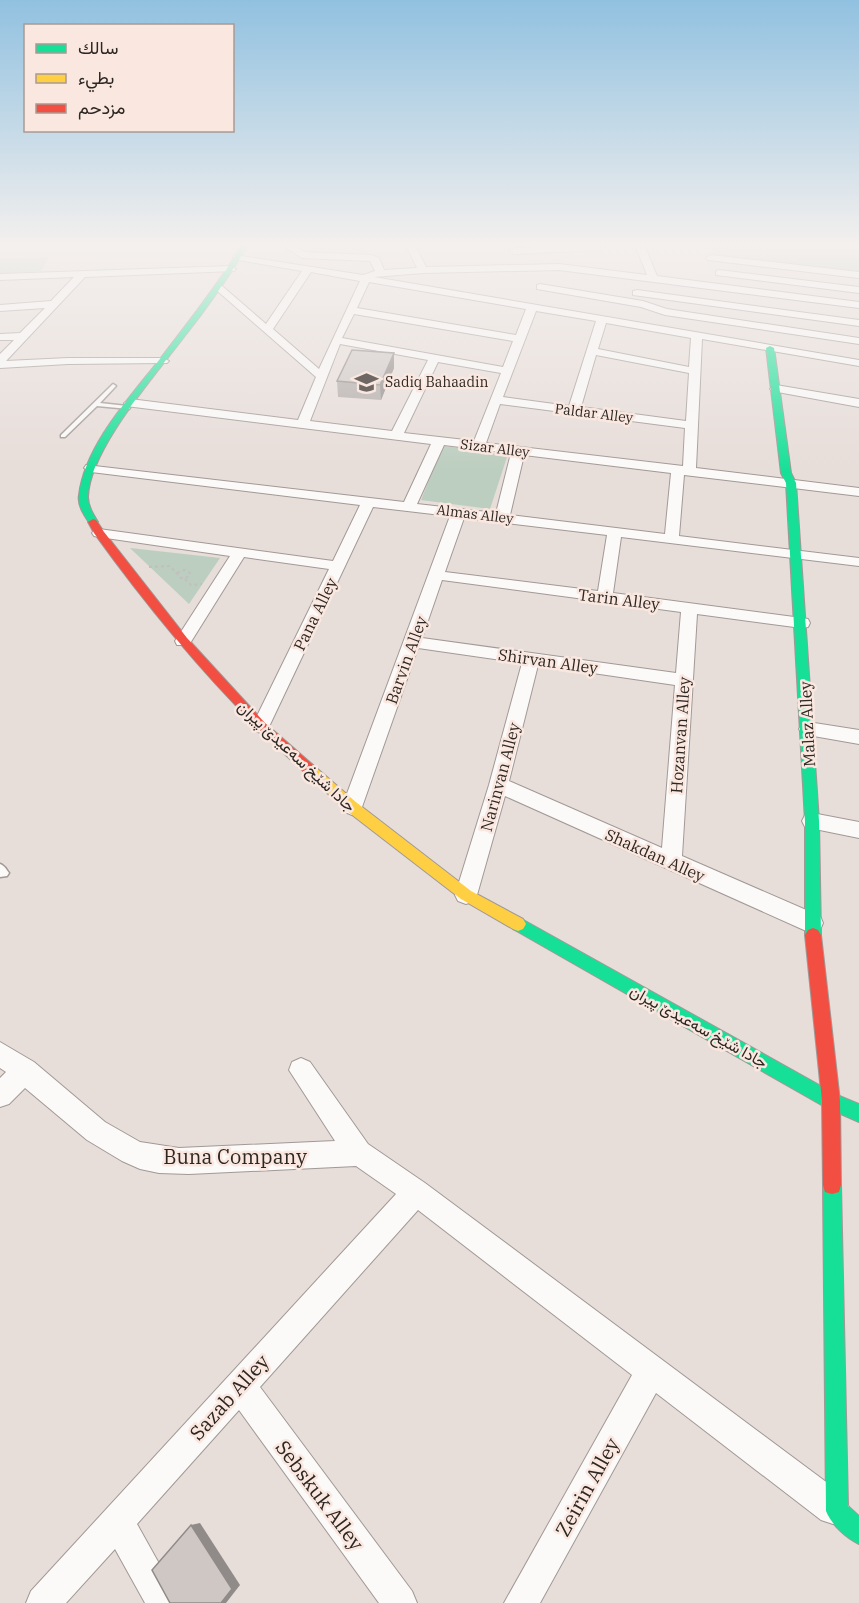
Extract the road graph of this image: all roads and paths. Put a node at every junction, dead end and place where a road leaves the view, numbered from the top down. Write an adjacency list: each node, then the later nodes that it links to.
1 (37, 322): 19 (street)
2 (193, 322): 28 (street, جادا شێخ سەعیدێ پیران)
3 (259, 322): 16 (street)
4 (273, 322): 16 (street)
5 (344, 322): 22 (street)
6 (419, 322): 21 (street)
7 (523, 322): 21 (street)
8 (601, 322): 25 (street)
9 (618, 322): 15 (street)
10 (658, 322): 15 (street)
11 (730, 322): 14 (street)
12 (767, 322): 14 (street)
13 (802, 322): 17 (street)
14 (765, 327): 17 (street)
15 (654, 328): 18 (street)
16 (268, 329): 33 (street)
17 (801, 332): 23 (street); 26 (street)
18 (697, 335): 24 (street); 32 (street)
19 (24, 336): 20 (street); 29 (street)
20 (0, 337)
21 (520, 339): 31 (street)
22 (336, 340): 27 (street); 33 (street)
23 (859, 341)
24 (770, 348): 26 (street); 35 (street, Malaz Alley)
25 (592, 351): 32 (street); 40 (street)
26 (806, 354): 30 (street)
27 (434, 358): 31 (street); 44 (street)
28 (163, 362): 29 (street); 39 (street, جادا شێخ سەعیدێ پیران)
29 (0, 363)
30 (859, 363)
31 (508, 371): 36 (street)
32 (694, 371): 42 (street)
33 (322, 376): 41 (street)
34 (113, 386): 38 (lane)
35 (776, 389): 37 (street); 50 (street, Malaz Alley)
36 (496, 400): 40 (street, Paldar Alley); 46 (street)
37 (859, 403)
38 (95, 404): 39 (lane); 43 (lane)
39 (129, 405): 41 (street, Sizar Alley); 48 (street, جادا شێخ سەعیدێ پیران)
40 (574, 410): 42 (street, Paldar Alley)
41 (303, 424): 44 (street, Sizar Alley)
42 (691, 425): 49 (street)
43 (63, 436)
44 (396, 436): 45 (street, Sizar Alley)
45 (439, 441): 46 (street, Sizar Alley); 53 (street)
46 (478, 446): 47 (street, Sizar Alley)
47 (518, 451): 49 (street, Sizar Alley); 55 (street)
48 (91, 468): 52 (street, Almas Alley); 57 (street, جادا شێخ سەعیدێ پیران)
49 (683, 470): 50 (street, Sizar Alley); 58 (street)
50 (791, 483): 51 (street, Sizar Alley); 60 (street, Malaz Alley)
51 (859, 492)
52 (369, 501): 53 (street, Almas Alley); 64 (street, Pana Alley)
53 (409, 506): 54 (street, Almas Alley)
54 (459, 512): 55 (street, Almas Alley); 67 (street, Barvin Alley)
55 (502, 517): 56 (street, Almas Alley)
56 (615, 531): 58 (street, Almas Alley); 68 (street)
57 (99, 533): 59 (street); 71 (street, جادا شێخ سەعیدێ پیران)
58 (672, 538): 60 (street, Almas Alley)
59 (240, 552): 64 (street); 71 (street)
60 (796, 553): 62 (street, Almas Alley); 70 (street, Malaz Alley)
61 (173, 560): 63 (path)
62 (859, 562)
63 (170, 566): 65 (path); 66 (path)
64 (338, 566): 75 (street, Pana Alley)
65 (149, 567)
66 (177, 573)
67 (436, 575): 68 (street, Tarin Alley); 72 (street, Barvin Alley)
68 (605, 597): 69 (street, Tarin Alley)
69 (689, 608): 70 (street, Tarin Alley); 74 (street, Hozanvan Alley)
70 (802, 623): 76 (street, Malaz Alley)
71 (183, 641): 75 (street, جادا شێخ سەعیدێ پیران)
72 (412, 642): 73 (street, Shirvan Alley); 79 (street, Barvin Alley)
73 (531, 659): 74 (street, Shirvan Alley); 78 (street, Narinvan Alley)
74 (684, 680): 82 (street, Hozanvan Alley)
75 (261, 726): 79 (street, جادا شێخ سەعیدێ پیران)
76 (808, 729): 77 (street); 80 (street, Malaz Alley)
77 (859, 737)
78 (499, 784): 82 (street, Shakdan Alley); 83 (street, Narinvan Alley)
79 (352, 807): 83 (street, جادا شێخ سەعیدێ پیران)
80 (812, 821): 81 (street); 84 (street, Malaz Alley)
81 (859, 830)
82 (671, 862): 84 (street, Shakdan Alley)
83 (466, 895): 89 (street, جادا شێخ سەعیدێ پیران)
84 (812, 923): 89 (street, Malaz Alley)
85 (0, 1054): 87 (street, Buna Company)
86 (301, 1070): 91 (street)
87 (25, 1071): 88 (street); 91 (street, Buna Company)
88 (0, 1095)
89 (831, 1101): 90 (street, جادا شێخ سەعیدێ پیران); 95 (street, Malaz Alley)
90 (859, 1113)
91 (359, 1153): 92 (street)
92 (416, 1192): 93 (street); 94 (street, Sazab Alley)
93 (652, 1370): 95 (street); 101 (street, Zeirin Alley)
94 (240, 1386): 96 (street, Sazab Alley); 100 (street, Sebskuk Alley)
95 (837, 1511): 97 (street)
96 (117, 1521): 98 (street, Sazab Alley); 99 (street)
97 (859, 1532)
98 (43, 1603)
99 (164, 1603)
100 (400, 1603)
101 (521, 1603)

